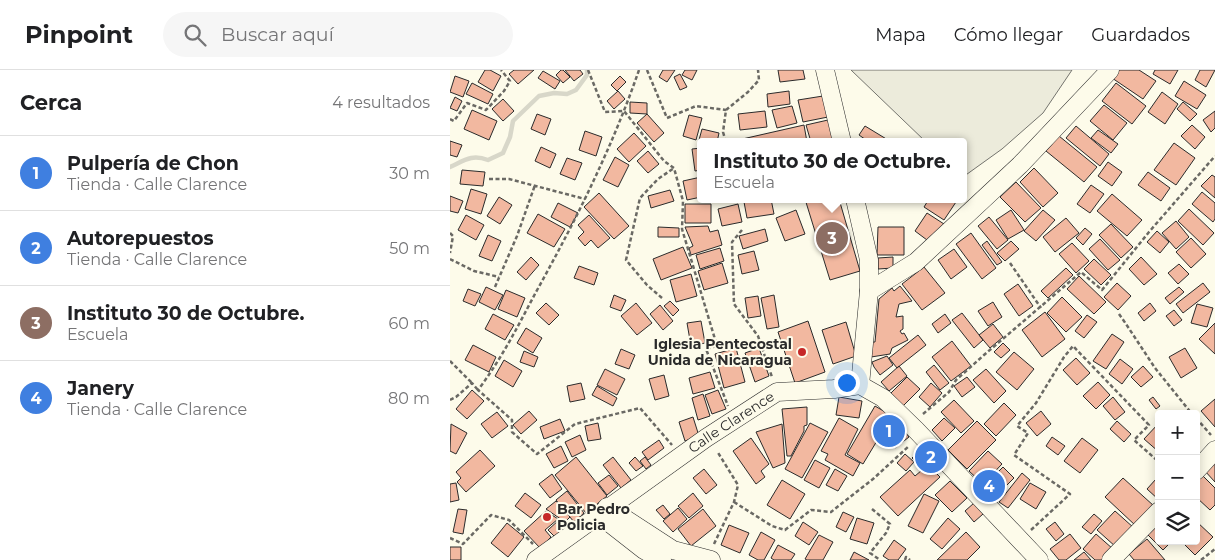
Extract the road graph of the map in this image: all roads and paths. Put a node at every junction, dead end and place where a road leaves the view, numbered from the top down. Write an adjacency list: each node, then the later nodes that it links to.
1 (501, 70): 10 (path)
2 (588, 70): 9 (path)
3 (639, 70): 9 (path)
4 (647, 70): 8 (path)
5 (758, 70): 8 (path)
6 (825, 70): 12 (street)
7 (1110, 70): 26 (street)
8 (726, 110): 11 (path)
9 (624, 111): 14 (path); 17 (path)
10 (450, 119)
11 (725, 138)
12 (841, 138)
13 (1215, 156): 28 (path)
14 (674, 168): 27 (path); 37 (path)
15 (488, 178): 16 (path)
16 (535, 185): 17 (path); 24 (path)
17 (585, 199): 33 (path)
18 (856, 203): 26 (street)
19 (742, 230): 34 (path)
20 (450, 233): 21 (path)
21 (450, 253)
22 (450, 259): 24 (path)
23 (1010, 263): 28 (path)
24 (500, 277): 25 (path)
25 (495, 287)
26 (869, 291): 32 (street)
27 (662, 298)
28 (1041, 308): 39 (path)
29 (1119, 314): 36 (path)
30 (450, 362): 31 (path)
31 (472, 383): 33 (path); 35 (path)
32 (860, 385): 34 (street, Calle Clarence); 39 (street)
33 (478, 390): 43 (path)
34 (777, 392): 37 (street, Calle Clarence)
35 (450, 400)
36 (1189, 410)
37 (732, 420): 40 (street, Calle Clarence)
38 (1200, 422): 41 (path)
39 (919, 433): 46 (path); 51 (street)
40 (706, 438): 43 (street, Calle Clarence); 46 (path)
41 (1215, 439)
42 (1215, 450): 45 (street)
43 (681, 455): 48 (street, Calle Clarence)
44 (1155, 458): 51 (path)
45 (1200, 467)
46 (734, 502): 54 (path)
47 (872, 509): 56 (path)
48 (602, 511): 53 (street, Calle Clarence); 54 (street); 55 (street)
49 (1155, 515): 60 (street)
50 (450, 538): 53 (path)
51 (1020, 539): 59 (street)
52 (1215, 549): 61 (path)
53 (539, 557)
54 (709, 559)
55 (662, 560)
56 (880, 560)
57 (904, 560): 58 (path)
58 (910, 560)
59 (1039, 560)
60 (1111, 560)
61 (1201, 560)

